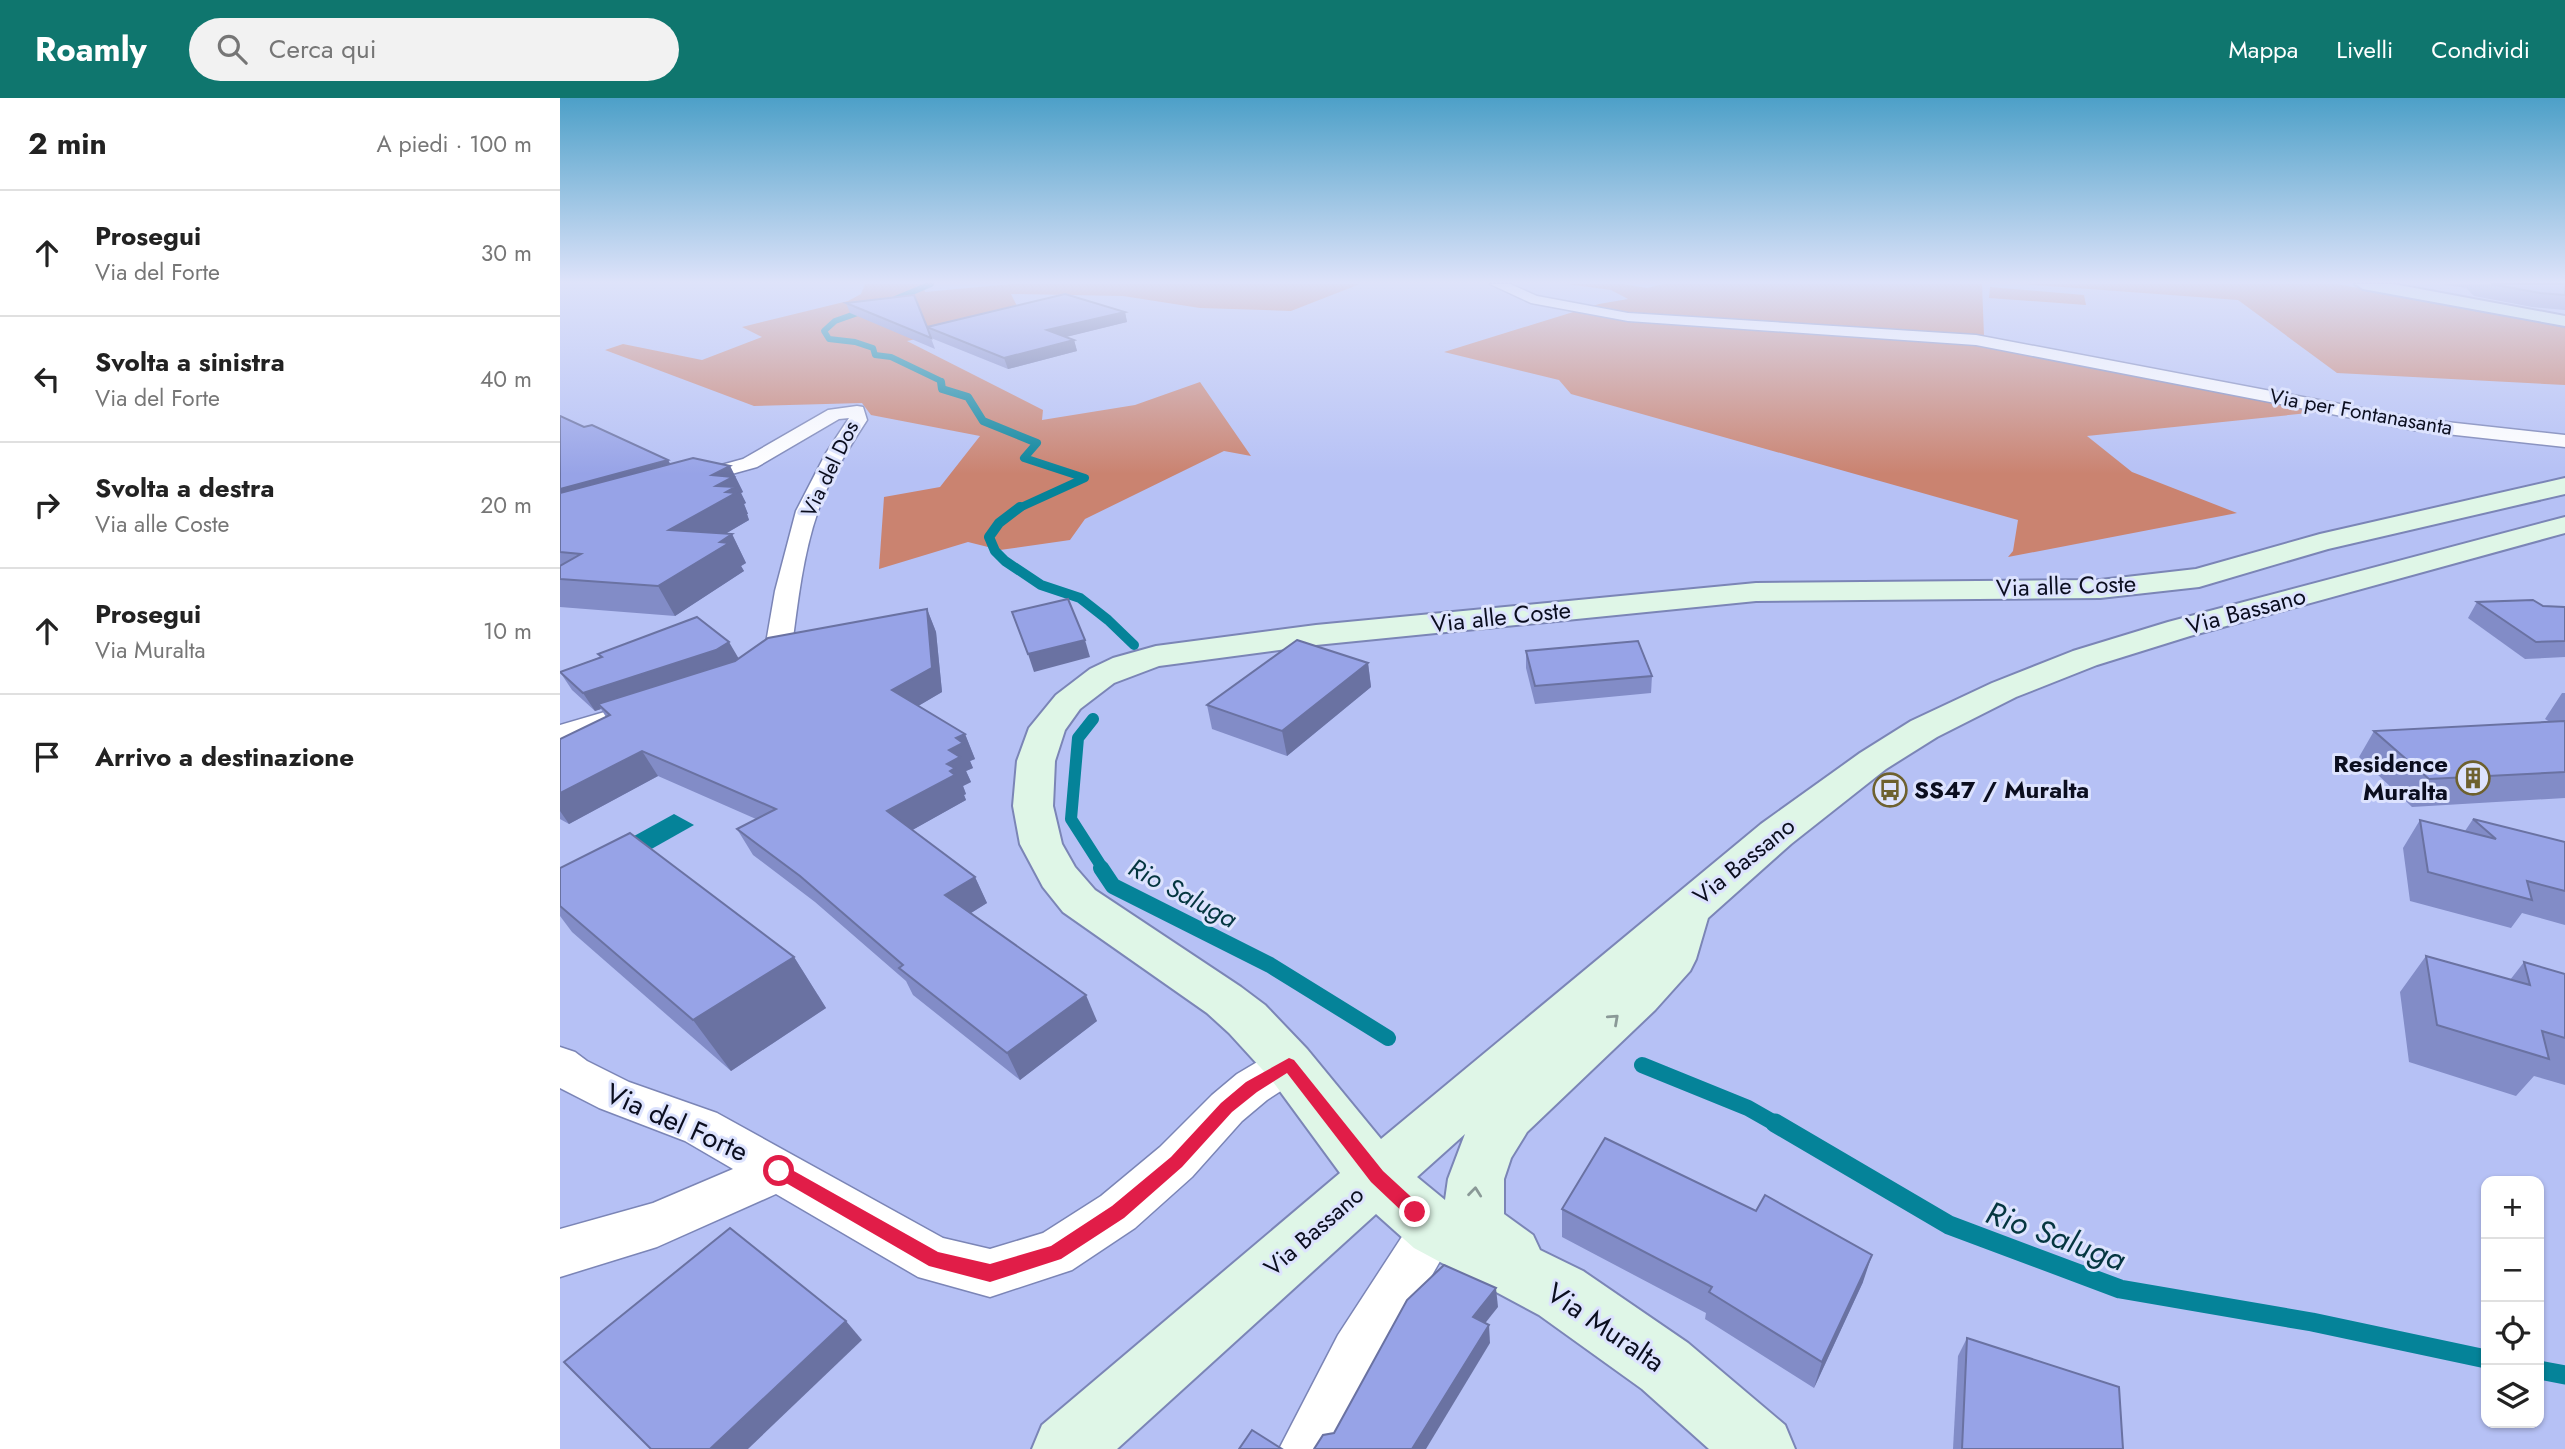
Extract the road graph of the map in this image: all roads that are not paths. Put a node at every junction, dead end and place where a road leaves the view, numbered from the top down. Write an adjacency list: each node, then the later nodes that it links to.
1 (2013, 347): 2 (street, Via per Fontanasanta)
2 (2565, 441)
3 (669, 485): 6 (street, Via del Dos)
4 (2565, 486): 11 (street, Via alle Coste)
5 (2565, 525): 9 (street, Via Bassano)
6 (737, 676)
7 (643, 709): 8 (street)
8 (560, 736)
9 (1688, 908): 13 (street, Via Bassano); 16 (street, one-way to 9)
10 (560, 1064): 12 (street, Via del Forte)
11 (1289, 1064): 12 (street, Via del Forte); 13 (street, Via alle Coste)
12 (779, 1171): 15 (street)
13 (1377, 1177): 14 (street, Via Muralta); 17 (street, Via Bassano)
14 (1435, 1228): 16 (street, Via Muralta); 18 (street)
15 (560, 1253)
16 (1561, 1293): 19 (street, Via Muralta)
17 (1066, 1449)
18 (1307, 1449)
19 (1761, 1449)

